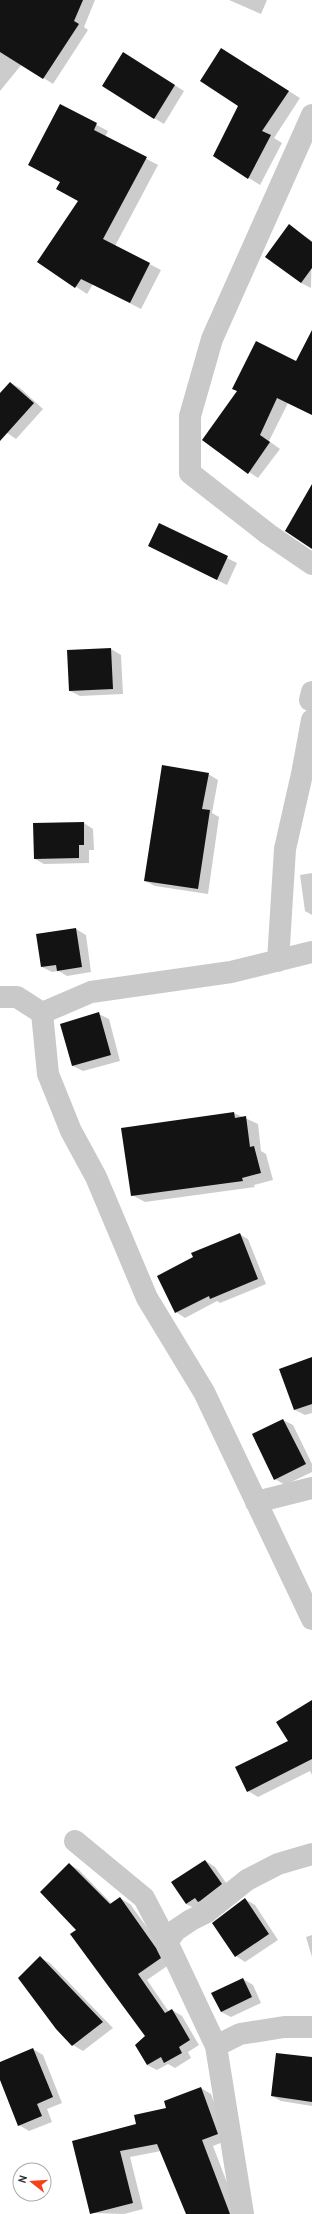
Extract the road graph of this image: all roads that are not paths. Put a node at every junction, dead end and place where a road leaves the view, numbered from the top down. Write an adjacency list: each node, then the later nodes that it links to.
1 (312, 115): 2 (street)
2 (312, 564)
3 (311, 704): 5 (street)
4 (312, 952): 5 (street)
5 (278, 961): 7 (street)
6 (0, 997): 7 (street)
7 (42, 1013): 9 (street)
8 (312, 1488): 9 (street)
9 (256, 1502): 10 (street)
10 (312, 1619)
11 (75, 1841): 13 (street)
12 (312, 1854): 13 (street)
13 (167, 1942): 15 (street)
14 (312, 2027): 15 (street)
15 (216, 2046): 16 (street)
16 (243, 2214)

